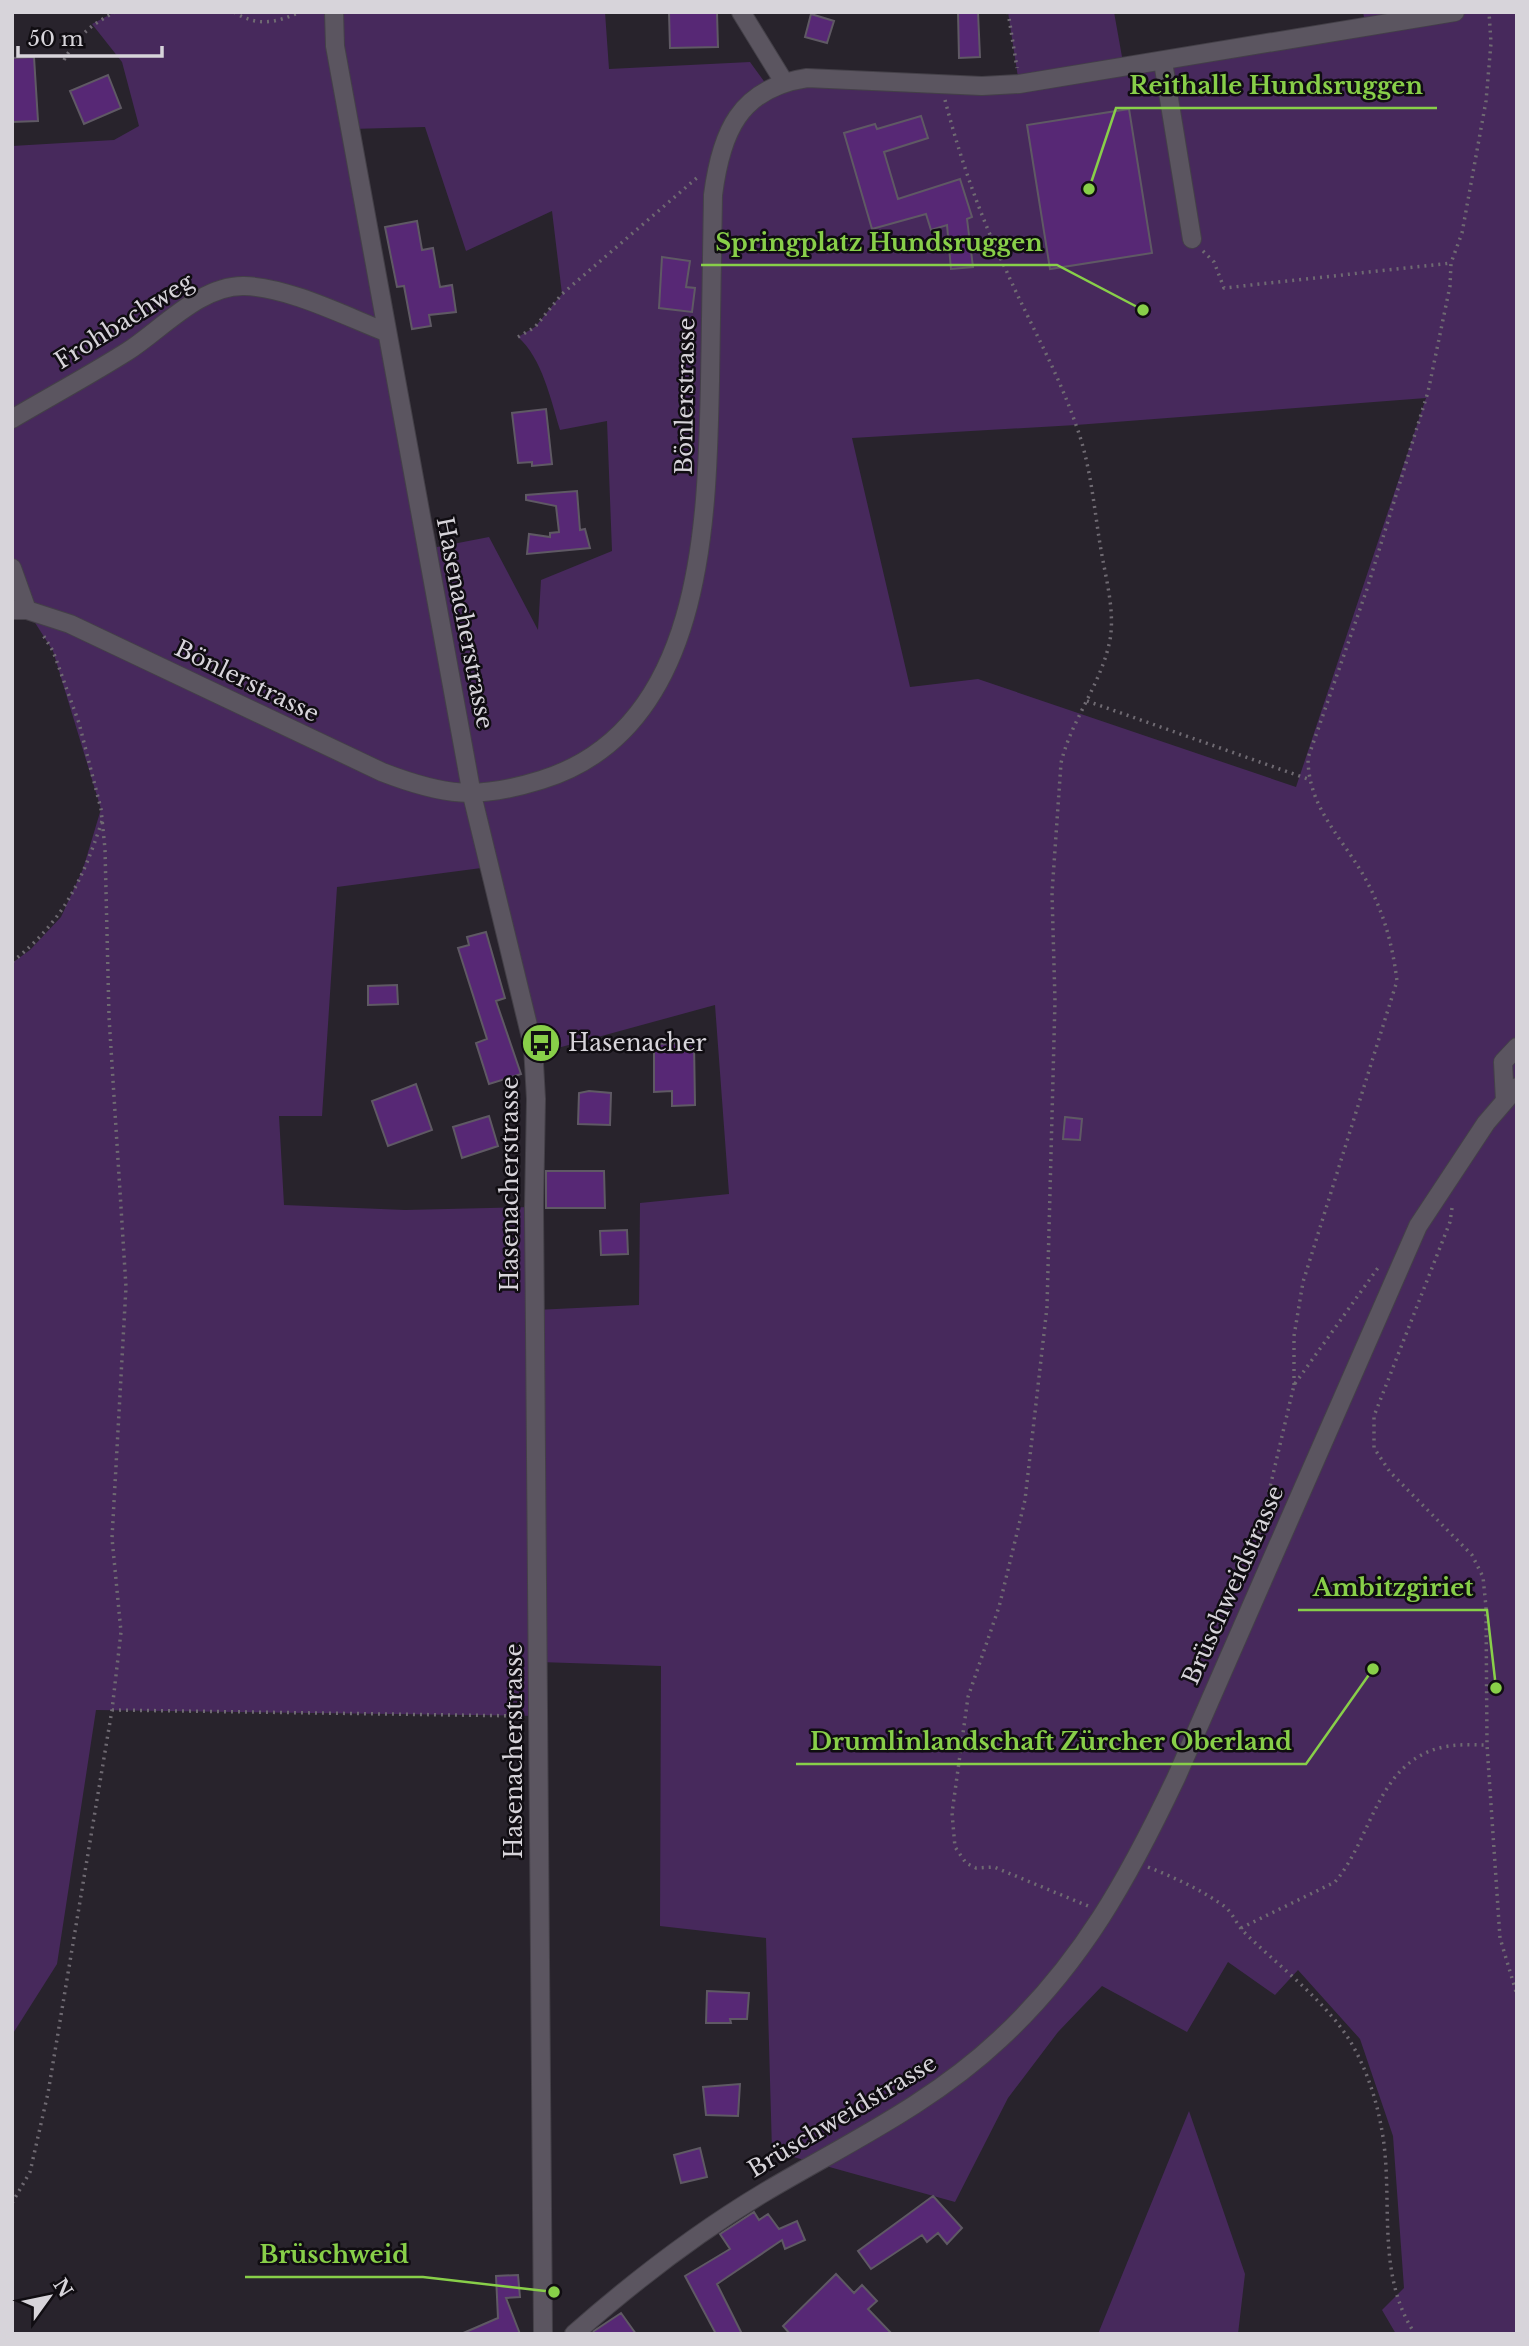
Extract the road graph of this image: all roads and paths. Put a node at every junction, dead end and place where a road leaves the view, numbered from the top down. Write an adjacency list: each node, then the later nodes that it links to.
1 (115, 12): 9 (path)
2 (234, 12): 3 (path)
3 (300, 12)
4 (334, 12): 17 (street, Hasenacherstrasse)
5 (741, 12): 11 (street)
6 (1008, 12): 13 (path)
7 (1454, 12): 10 (street, Bönlerstrasse)
8 (1489, 12): 16 (path)
9 (64, 60)
10 (1163, 62): 13 (street, Bönlerstrasse); 15 (street)
11 (784, 82): 12 (street, Bönlerstrasse); 14 (street, Bönlerstrasse)
12 (943, 84): 13 (street, Bönlerstrasse); 22 (path)
13 (1019, 84)
14 (718, 158): 18 (path); 24 (street, Bönlerstrasse)
15 (1192, 239): 16 (path)
16 (1451, 263): 23 (path)
17 (386, 332): 19 (street, Frohbachweg); 24 (street, Hasenacherstrasse)
18 (518, 337)
19 (12, 419)
20 (12, 568): 21 (street)
21 (20, 610): 24 (street, Bönlerstrasse); 25 (path)
22 (1087, 701): 23 (path); 37 (path)
23 (1308, 779): 31 (path)
24 (472, 795): 34 (street, Hasenacherstrasse)
25 (102, 819): 26 (path); 33 (path)
26 (12, 962)
27 (1517, 1047): 28 (street)
28 (1511, 1094): 29 (street, Brüschweidstrasse)
29 (1456, 1168): 35 (path); 36 (street, Brüschweidstrasse)
30 (1381, 1264): 31 (path)
31 (1294, 1385): 32 (path)
32 (1255, 1552)
33 (112, 1710): 34 (path); 40 (path)
34 (539, 1716): 41 (street, Hasenacherstrasse)
35 (1487, 1745): 38 (path); 39 (path)
36 (1136, 1863): 37 (street, Brüschweidstrasse); 38 (path)
37 (1104, 1916): 42 (street, Brüschweidstrasse)
38 (1241, 1928): 43 (path)
39 (1517, 1994)
40 (12, 2203)
41 (543, 2334)
42 (574, 2334)
43 (1415, 2334)

